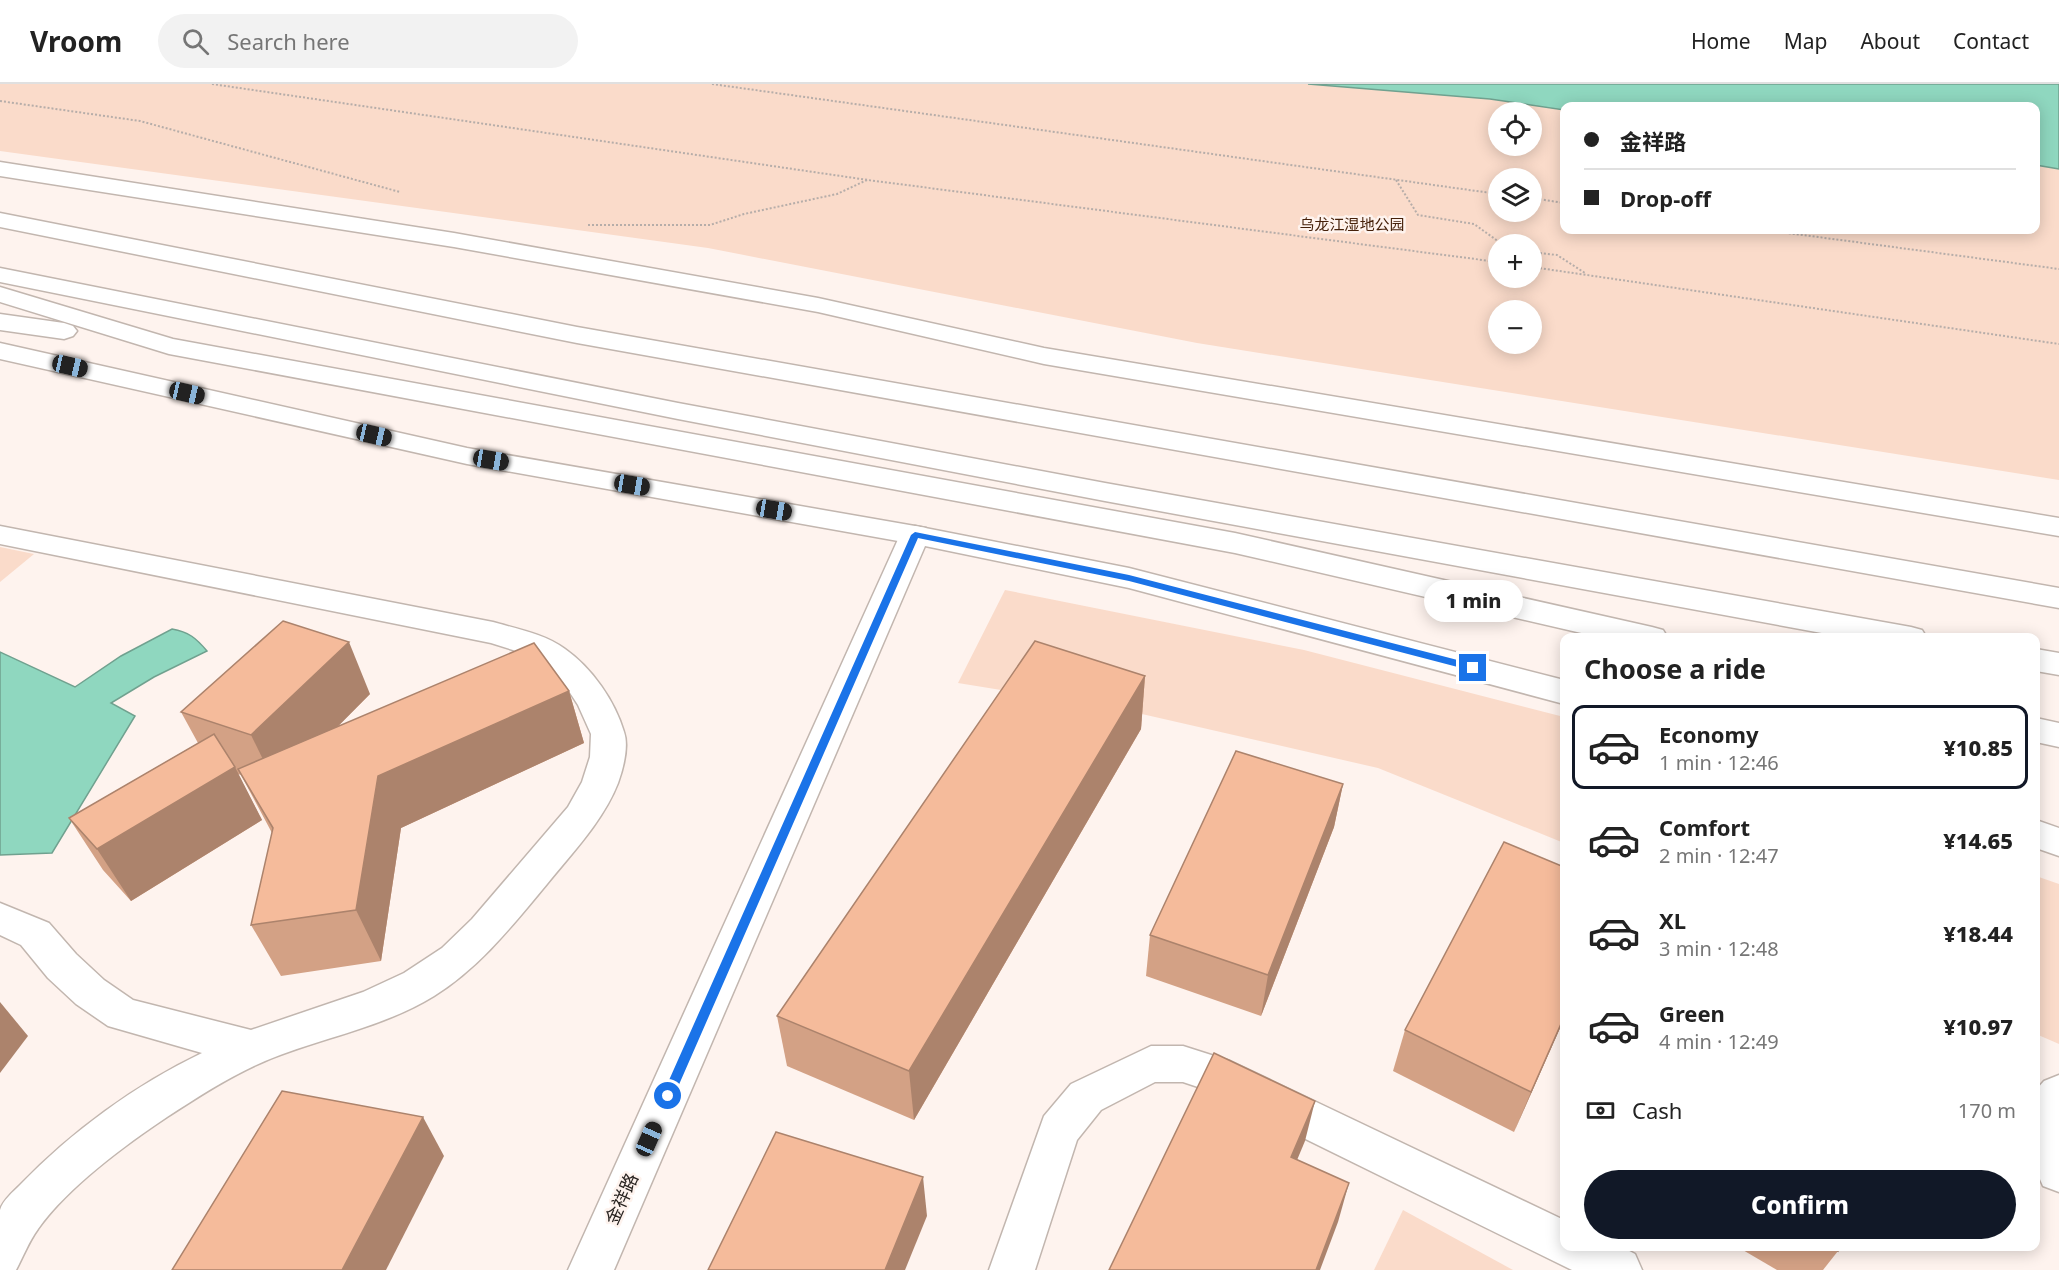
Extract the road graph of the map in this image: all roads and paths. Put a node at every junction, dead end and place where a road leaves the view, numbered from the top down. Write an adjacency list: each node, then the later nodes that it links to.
1 (212, 84): 5 (path)
2 (712, 84): 6 (path)
3 (0, 101): 8 (path)
4 (0, 169): 26 (main road)
5 (868, 180): 12 (path); 16 (path)
6 (1395, 180): 7 (path); 13 (path)
7 (1488, 193)
8 (407, 194)
9 (1542, 199): 10 (path)
10 (1560, 202)
11 (0, 220): 29 (main road)
12 (588, 225)
13 (1488, 234)
14 (1795, 234): 18 (path)
15 (1542, 253): 20 (path)
16 (1488, 261)
17 (1542, 268): 20 (path)
18 (2059, 269)
19 (0, 275): 31 (main road)
20 (1589, 275): 23 (path)
21 (0, 294): 24 (main road)
22 (0, 322): 24 (main road)
23 (2059, 344)
24 (169, 346): 30 (main road)
25 (0, 351): 28 (main road)
26 (2059, 528)
27 (0, 535): 40 (main road)
28 (915, 535): 34 (main road); 45 (main road, 金祥路)
29 (2059, 598)
30 (1630, 633)
31 (1883, 633)
32 (2040, 661): 33 (main road)
33 (2059, 664)
34 (1560, 691)
35 (2040, 731): 36 (main road)
36 (2059, 735)
37 (2040, 835): 38 (main road)
38 (2059, 842)
39 (0, 918): 40 (main road)
40 (251, 1048): 44 (main road)
41 (2059, 1094): 42 (main road)
42 (2059, 1172)
43 (1560, 1237): 46 (main road)
44 (0, 1255)
45 (591, 1270)
46 (1012, 1270)

